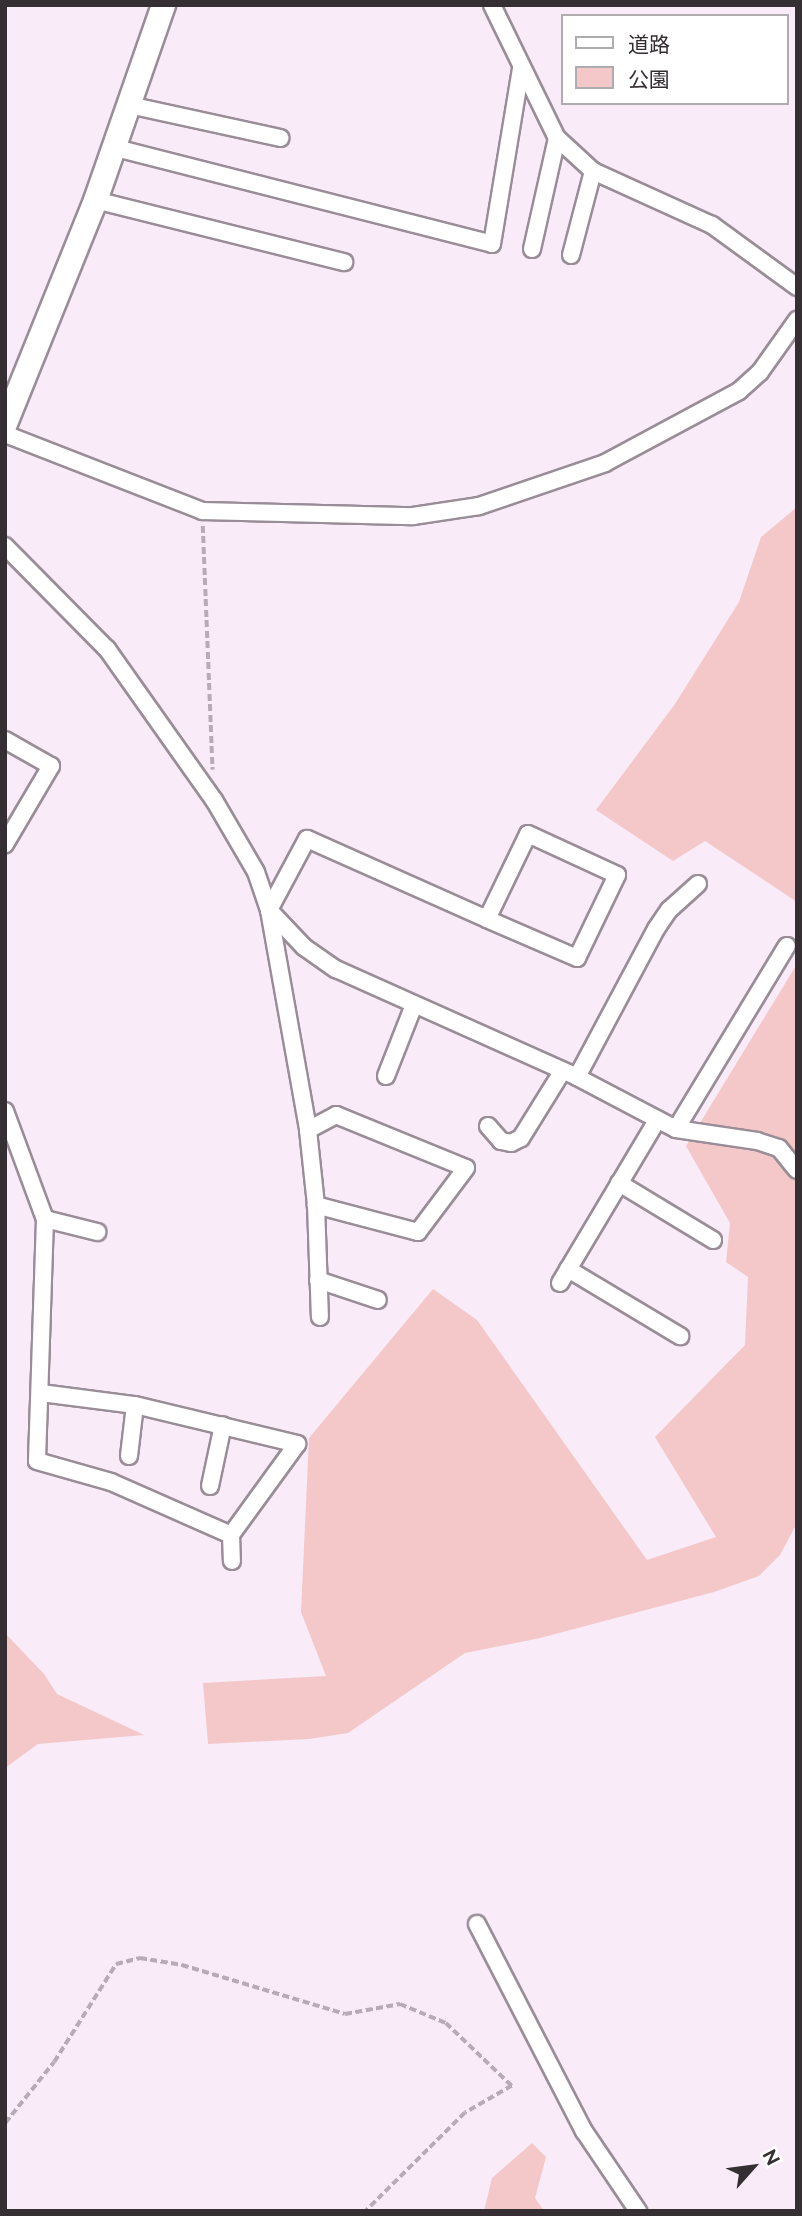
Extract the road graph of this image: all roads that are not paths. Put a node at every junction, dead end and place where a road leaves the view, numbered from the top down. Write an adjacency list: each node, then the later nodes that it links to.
1 (163, 5): 4 (street)
2 (492, 5): 3 (street)
3 (522, 68): 6 (street); 7 (street)
4 (129, 105): 5 (street); 7 (street)
5 (280, 138)
6 (557, 138): 8 (street); 10 (street)
7 (112, 147): 9 (street)
8 (593, 172): 11 (street); 13 (street)
9 (95, 200): 12 (street); 15 (street)
10 (532, 249)
11 (571, 255)
12 (344, 262)
13 (797, 287)
14 (797, 320): 16 (street)
15 (5, 423)
16 (5, 434)
17 (5, 546): 21 (street)
18 (5, 740): 19 (street)
19 (5, 844)
20 (698, 884): 25 (street)
21 (269, 910): 22 (street); 24 (street); 31 (street)
22 (486, 919): 22 (street)
23 (787, 946): 30 (street)
24 (414, 1005): 25 (street); 26 (street)
25 (569, 1074): 28 (street); 29 (street)
26 (386, 1076)
27 (5, 1111): 35 (street)
28 (657, 1120): 30 (street); 33 (street)
29 (488, 1126)
30 (676, 1129): 32 (street)
31 (308, 1130): 34 (street); 34 (street)
32 (797, 1170)
33 (619, 1183): 37 (street); 41 (street)
34 (316, 1205): 38 (street)
35 (45, 1219): 36 (street); 42 (street)
36 (97, 1232)
37 (713, 1240)
38 (318, 1280): 39 (street); 40 (street)
39 (377, 1300)
40 (320, 1317)
41 (680, 1336)
42 (41, 1393): 43 (street); 47 (street)
43 (135, 1405): 44 (street); 45 (street)
44 (223, 1424): 46 (street); 47 (street)
45 (129, 1456)
46 (210, 1486)
47 (231, 1535): 48 (street)
48 (232, 1561)
49 (477, 1924): 50 (street)
50 (638, 2211)

